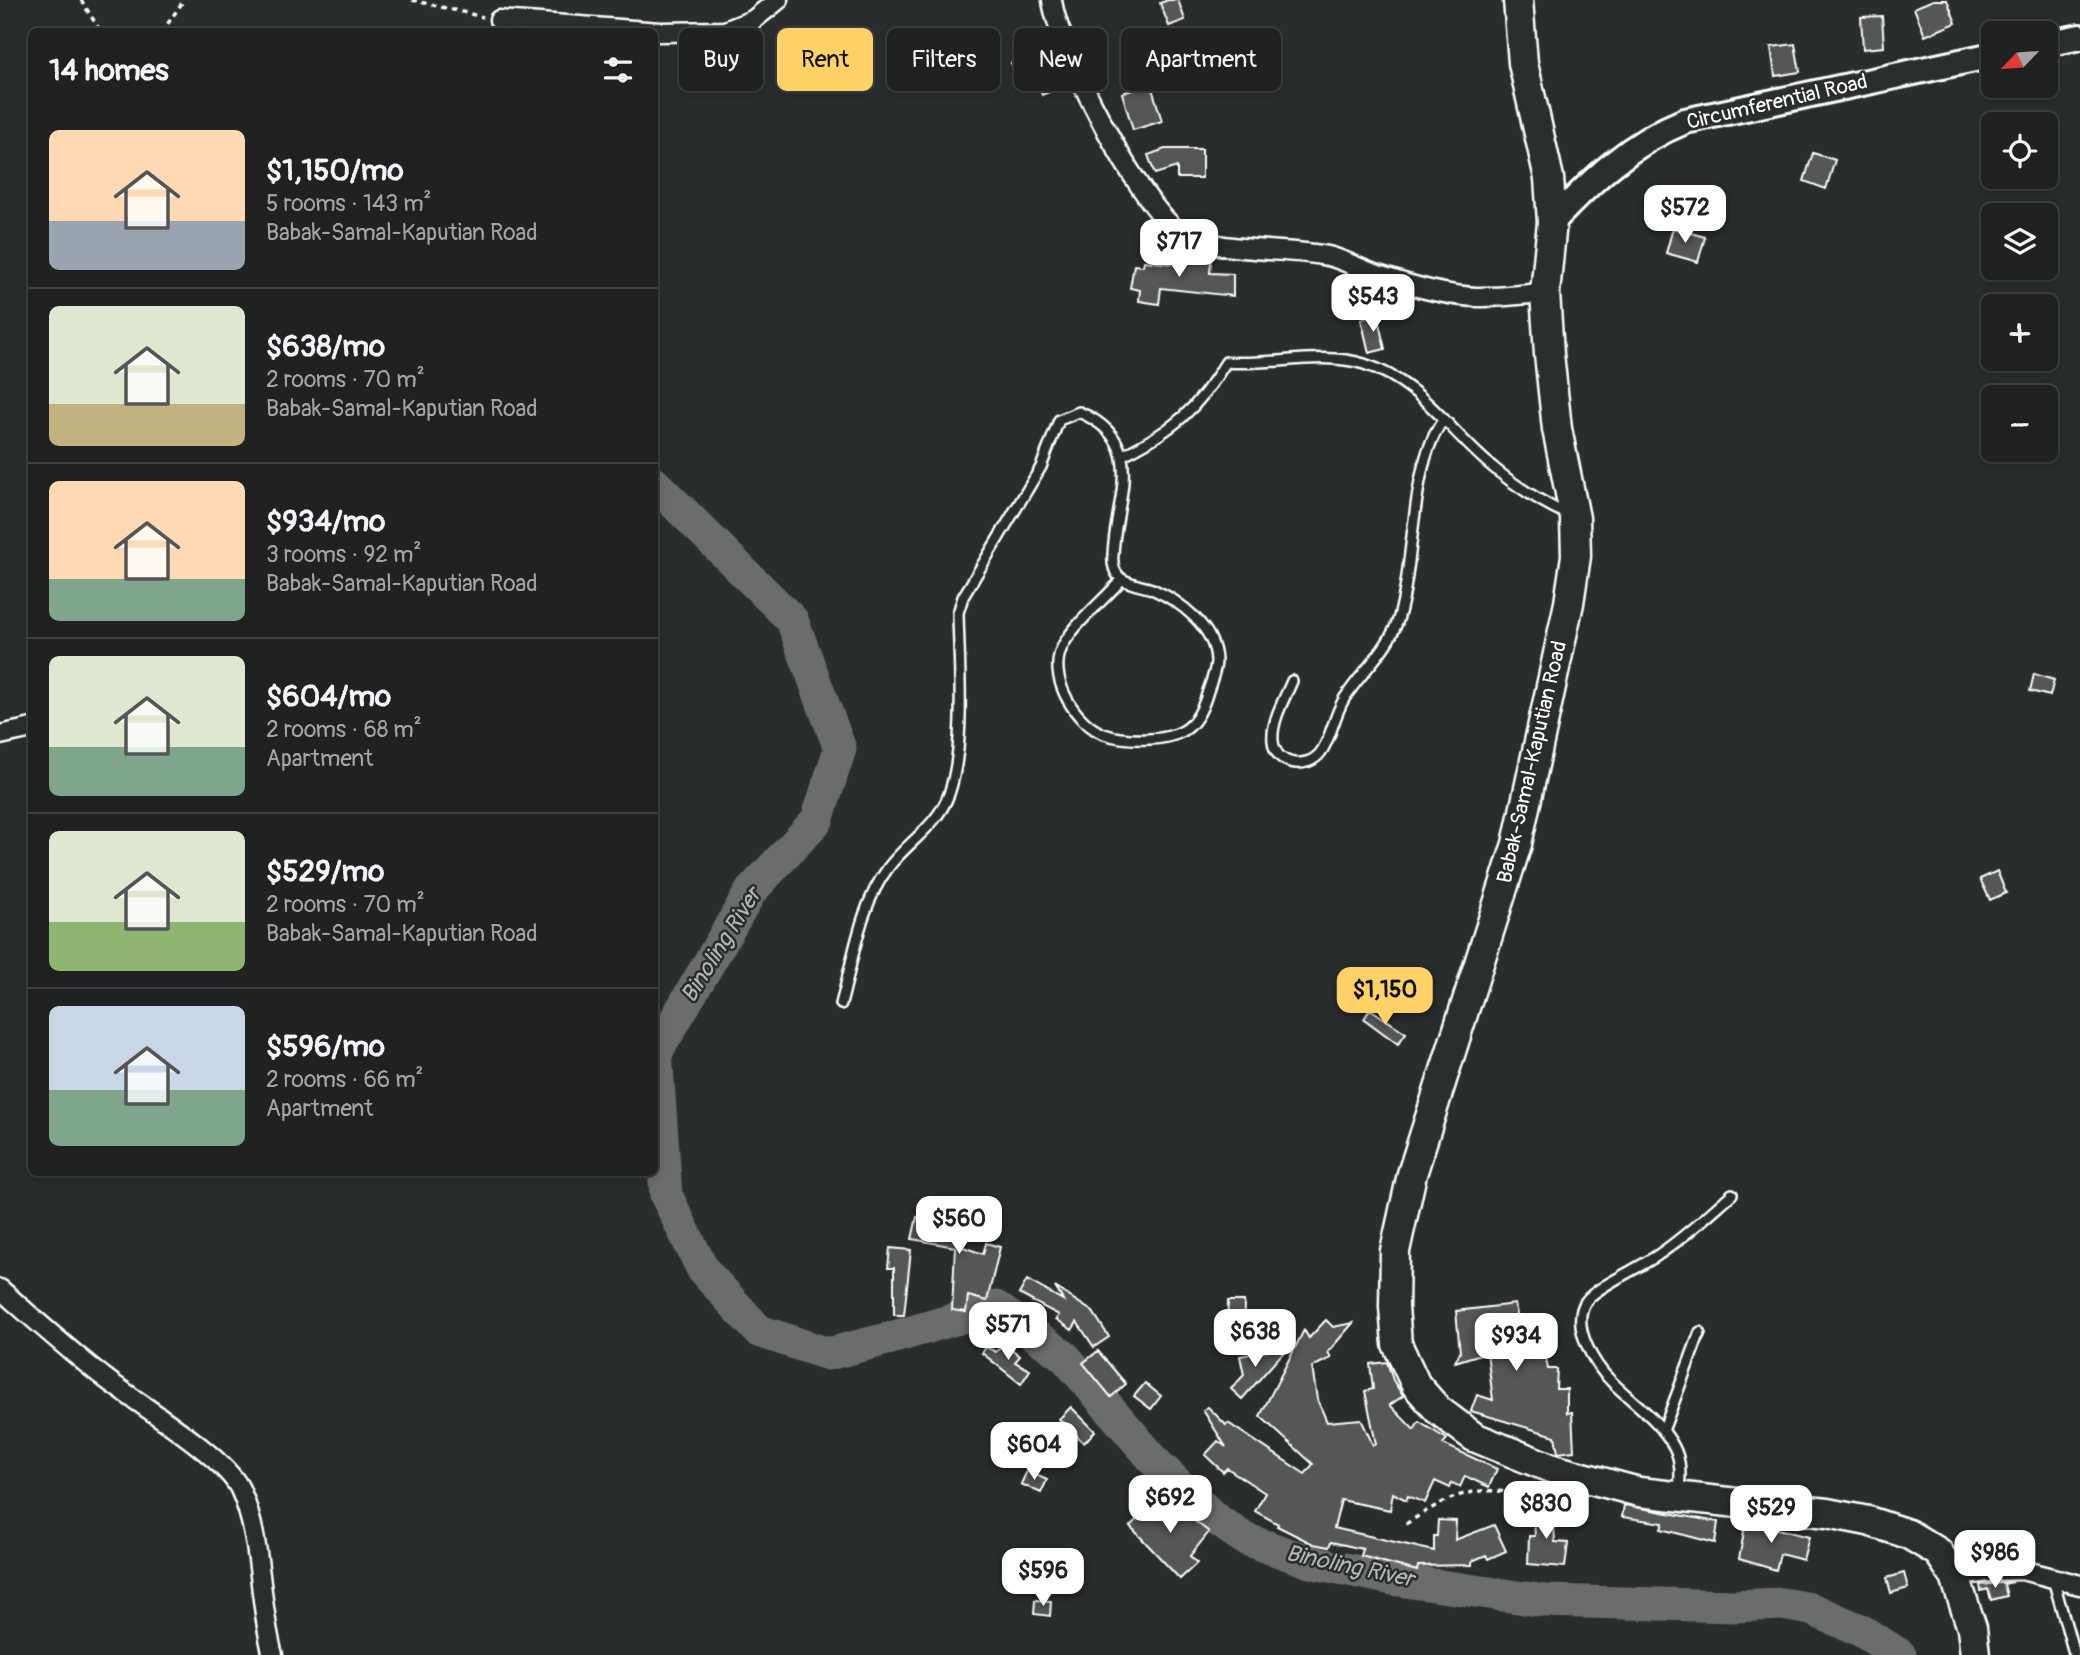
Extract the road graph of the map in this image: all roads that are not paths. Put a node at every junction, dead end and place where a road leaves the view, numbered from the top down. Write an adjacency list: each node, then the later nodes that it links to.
1 (778, 0): 6 (street)
2 (1052, 0): 11 (street)
3 (1518, 0): 10 (main road, Babak-Samal-Kaputian Road)
4 (499, 20): 5 (street)
5 (606, 28)
6 (658, 32)
7 (2080, 37): 8 (main road)
8 (2058, 42)
9 (1981, 58): 10 (main road, Circumferential Road)
10 (1552, 222): 11 (main road, Babak-Samal-Kaputian Road)
11 (1545, 293): 14 (main road, Babak-Samal-Kaputian Road)
12 (1444, 419): 13 (lane); 14 (lane); 16 (lane)
13 (1123, 456): 15 (lane); 19 (lane)
14 (1575, 518): 24 (main road, Babak-Samal-Kaputian Road)
15 (1122, 579): 15 (lane)
16 (1292, 681)
17 (28, 729): 18 (street)
18 (0, 735)
19 (841, 1004)
20 (1732, 1194): 23 (lane)
21 (0, 1289): 29 (street)
22 (1700, 1332): 23 (lane)
23 (1663, 1431): 24 (lane)
24 (1679, 1496): 25 (main road, Babak-Samal-Kaputian Road)
25 (1955, 1577): 26 (street); 30 (main road, Babak-Samal-Kaputian Road)
26 (2052, 1577): 27 (street); 28 (lane)
27 (2080, 1586)
28 (2074, 1653)
29 (273, 1655)
30 (1975, 1655)

